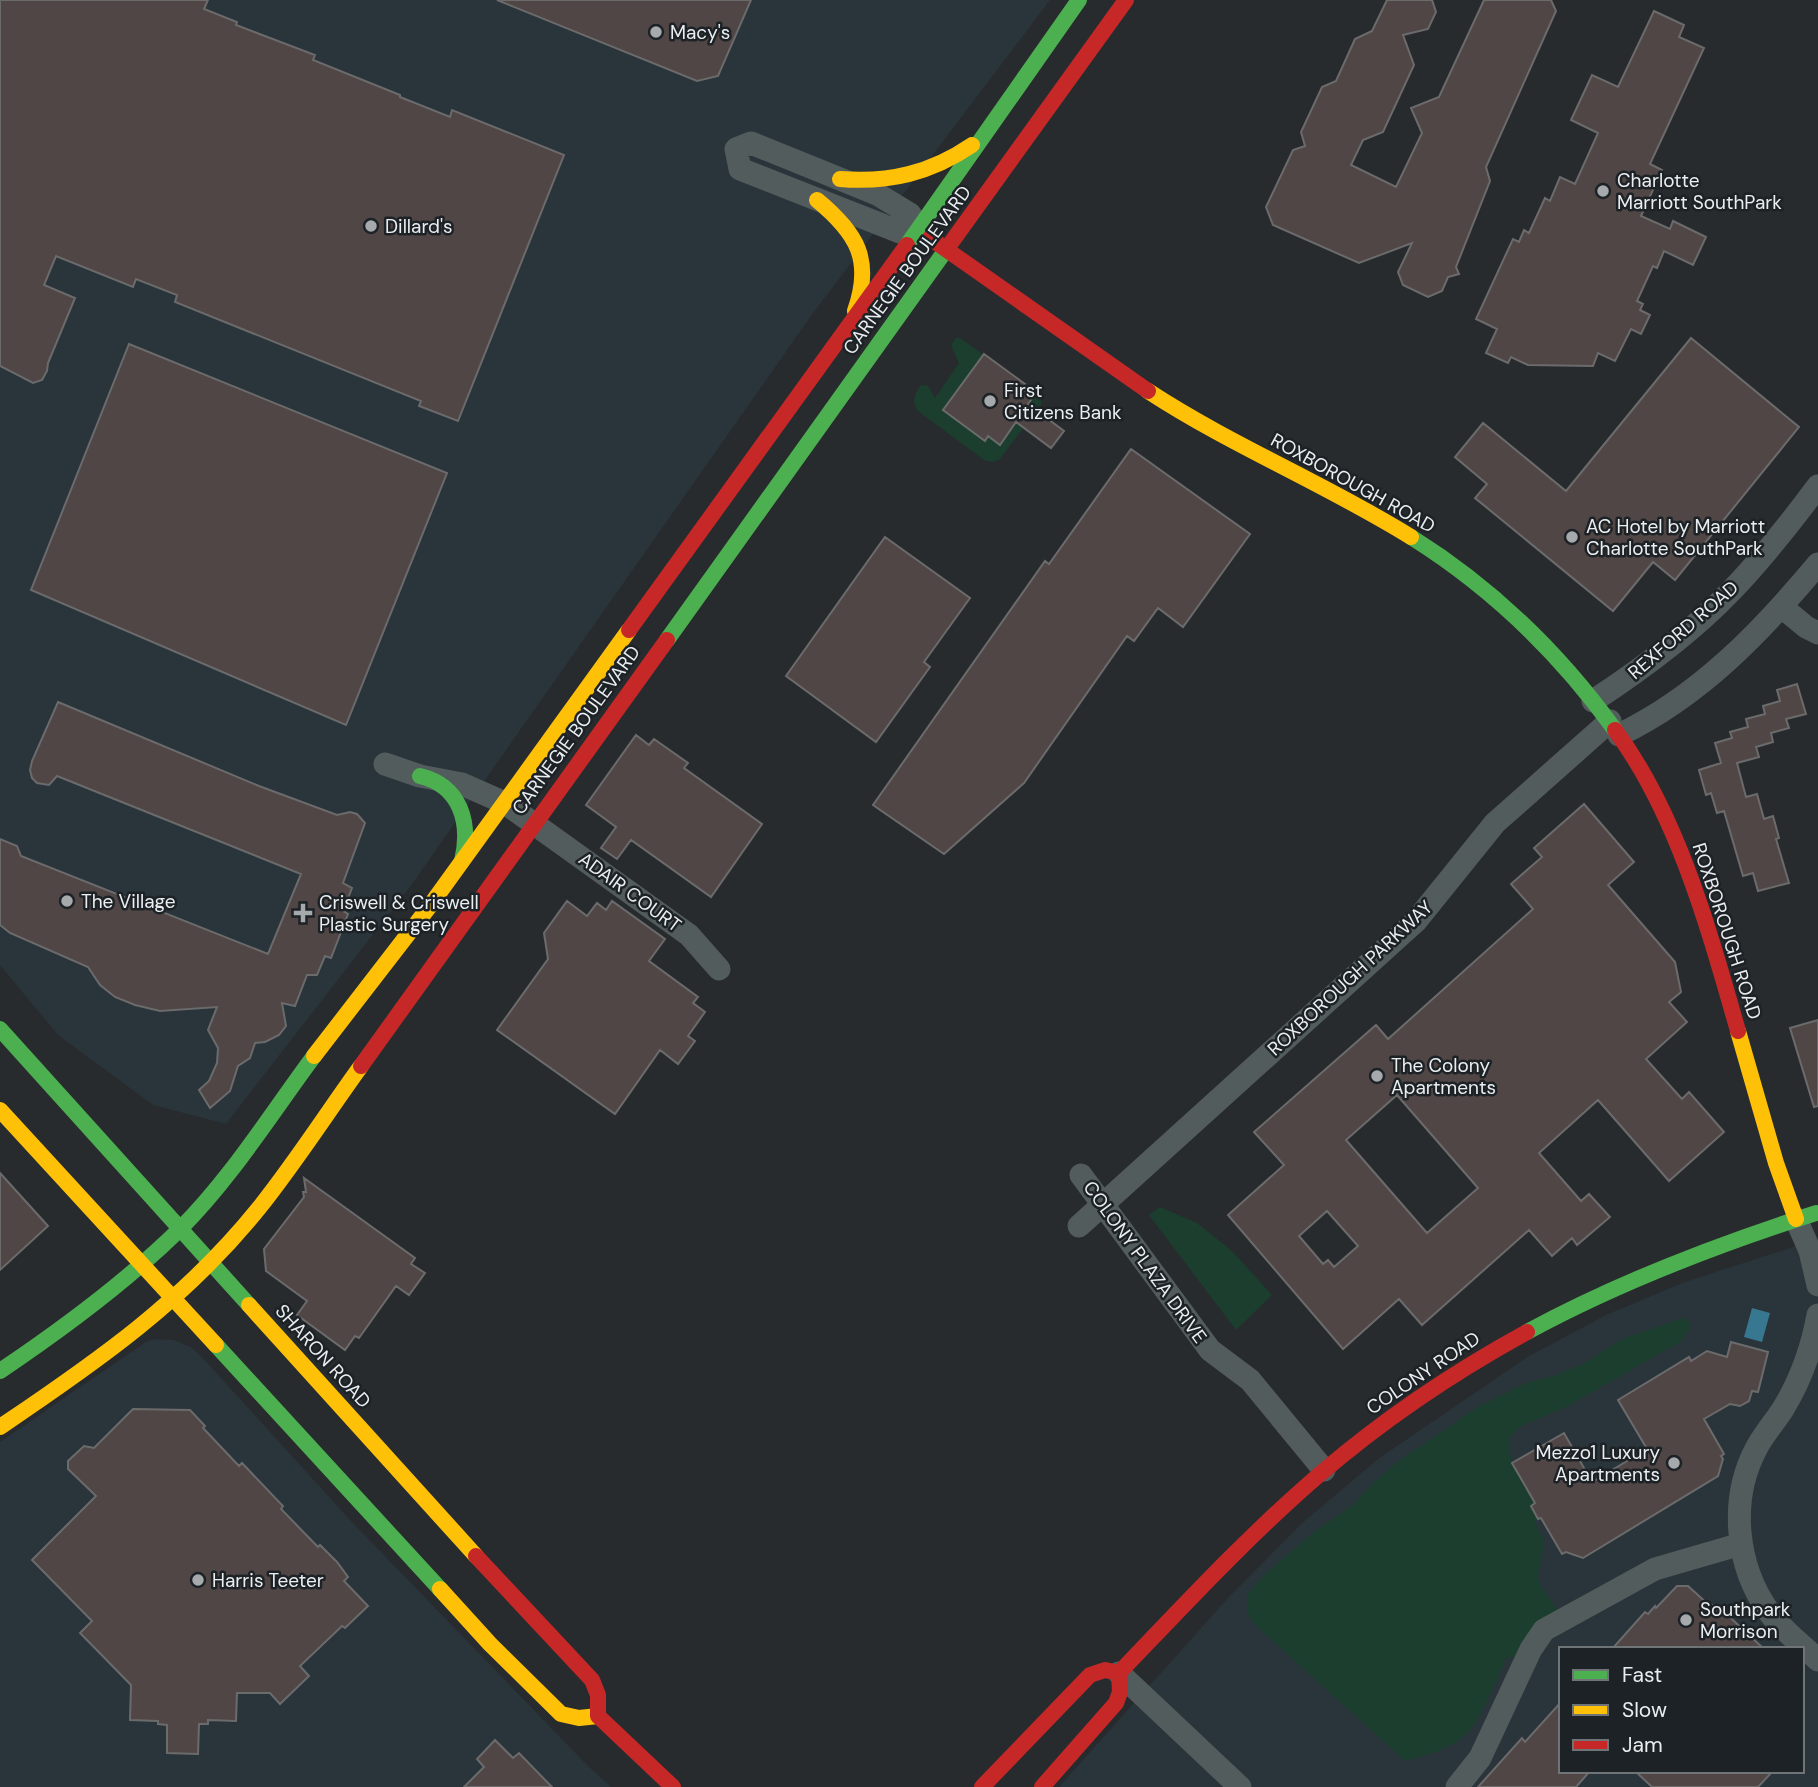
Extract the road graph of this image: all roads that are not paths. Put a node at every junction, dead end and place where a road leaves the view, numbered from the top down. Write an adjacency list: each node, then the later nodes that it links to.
1 (1079, 0): 3 (street, CARNEGIE BOULEVARD)
2 (1126, 0): 7 (street, CARNEGIE BOULEVARD)
3 (987, 132): 4 (street); 6 (street, CARNEGIE BOULEVARD)
4 (840, 179): 5 (street); 6 (street)
5 (817, 200): 6 (street); 8 (street)
6 (918, 230): 7 (street, ROXBOROUGH ROAD); 8 (street, CARNEGIE BOULEVARD)
7 (947, 250): 13 (street, ROXBOROUGH ROAD); 18 (street, CARNEGIE BOULEVARD)
8 (850, 323): 17 (street, CARNEGIE BOULEVARD)
9 (1818, 486): 13 (street, REXFORD ROAD)
10 (1818, 564): 11 (street)
11 (1782, 607): 12 (street); 14 (street)
12 (1818, 633)
13 (1593, 701): 14 (street, ROXBOROUGH ROAD)
14 (1615, 729): 24 (street, ROXBOROUGH PARKWAY); 26 (street, ROXBOROUGH ROAD)
15 (385, 764): 16 (street, ADAIR COURT)
16 (420, 776): 17 (street, ADAIR COURT); 19 (street)
17 (505, 803): 18 (street, ADAIR COURT); 19 (street, CARNEGIE BOULEVARD)
18 (535, 824): 20 (street, ADAIR COURT); 29 (street, CARNEGIE BOULEVARD)
19 (462, 861): 28 (street, CARNEGIE BOULEVARD)
20 (719, 969)
21 (0, 1028): 28 (street, SHARON ROAD)
22 (0, 1110): 30 (street)
23 (1081, 1175): 24 (street, COLONY PLAZA DRIVE)
24 (1104, 1203): 27 (street, ROXBOROUGH PARKWAY); 36 (street, COLONY PLAZA DRIVE)
25 (1818, 1212): 26 (street, COLONY ROAD)
26 (1796, 1219): 31 (street); 36 (street, COLONY ROAD)
27 (1079, 1226)
28 (181, 1228): 29 (street, SHARON ROAD); 30 (street, CARNEGIE BOULEVARD)
29 (210, 1262): 32 (street, CARNEGIE BOULEVARD); 42 (street, SHARON ROAD)
30 (141, 1265): 32 (street); 34 (street, CARNEGIE BOULEVARD)
31 (1818, 1285)
32 (172, 1299): 35 (street, CARNEGIE BOULEVARD); 38 (street)
33 (1818, 1315): 37 (street)
34 (0, 1371)
35 (0, 1427)
36 (1324, 1470): 41 (street, COLONY ROAD)
37 (1741, 1545): 40 (street); 49 (street)
38 (413, 1560): 39 (street); 44 (street)
39 (442, 1567)
40 (1818, 1660)
41 (1119, 1673): 46 (street); 47 (street); 48 (street)
42 (587, 1674): 43 (street); 44 (street, SHARON ROAD)
43 (564, 1679)
44 (598, 1716): 45 (street)
45 (673, 1787)
46 (982, 1787)
47 (1042, 1787)
48 (1240, 1787)
49 (1457, 1787)

